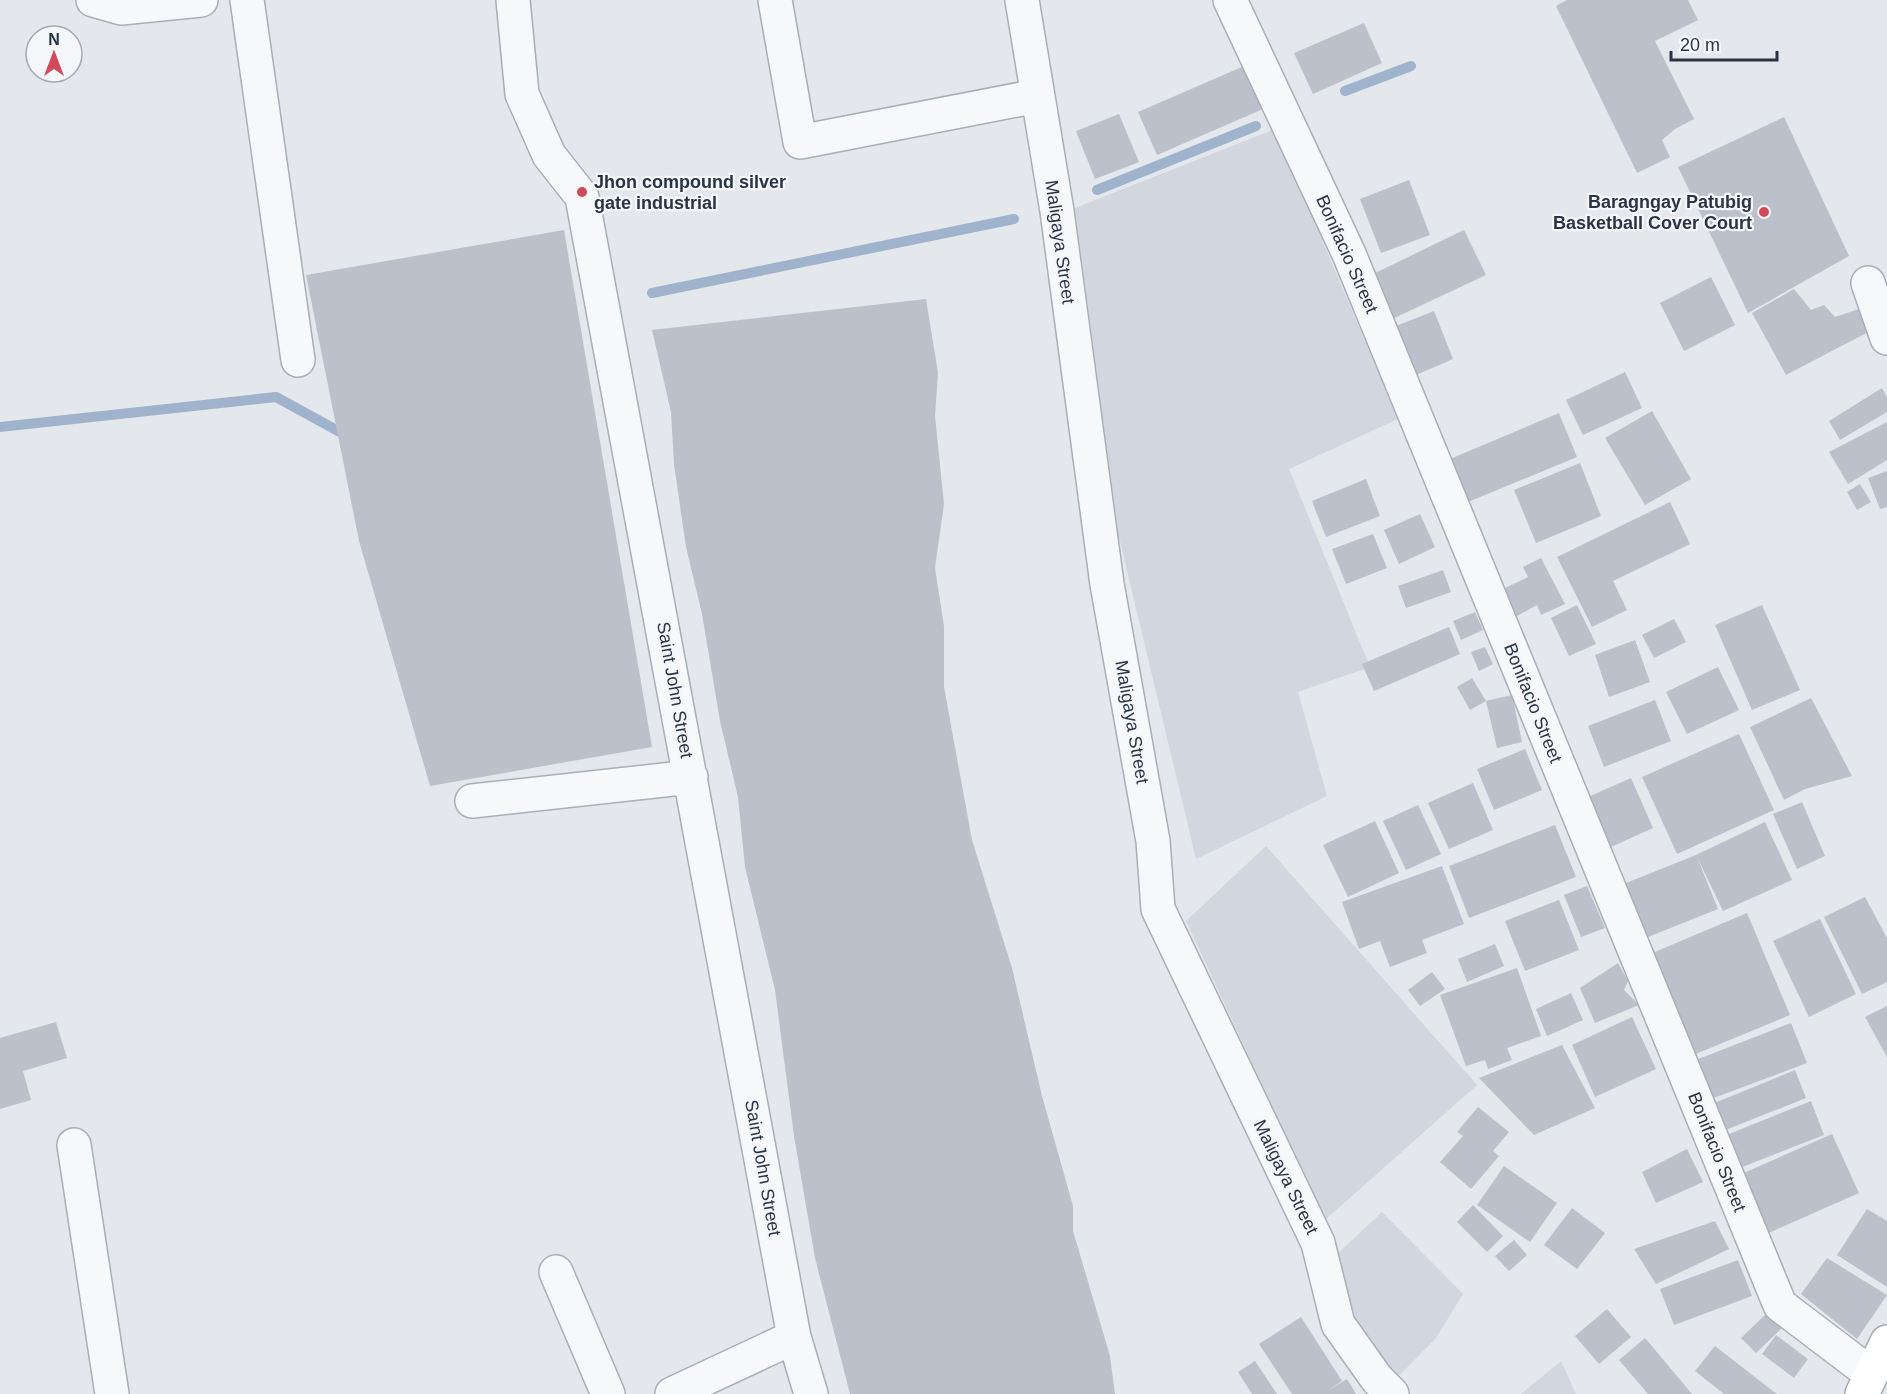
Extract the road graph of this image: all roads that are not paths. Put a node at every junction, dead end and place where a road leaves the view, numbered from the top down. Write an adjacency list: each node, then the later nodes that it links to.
1 (93, 0): 2 (street)
2 (201, 0)
3 (248, 0): 11 (street)
4 (513, 0): 12 (street, Saint John Street)
5 (775, 0): 8 (street)
6 (1022, 0): 8 (street, Maligaya Street)
7 (1230, 0): 17 (street, Bonifacio Street)
8 (1037, 96): 22 (street, Maligaya Street)
9 (1868, 283): 10 (street)
10 (1887, 338)
11 (298, 360)
12 (691, 777): 13 (street); 16 (street, Saint John Street)
13 (472, 801)
14 (74, 1145): 18 (street)
15 (556, 1272): 19 (street)
16 (794, 1336): 20 (street); 21 (street, Saint John Street)
17 (1878, 1364)
18 (112, 1394)
19 (608, 1394)
20 (672, 1394)
21 (811, 1394)
22 (1392, 1394)

